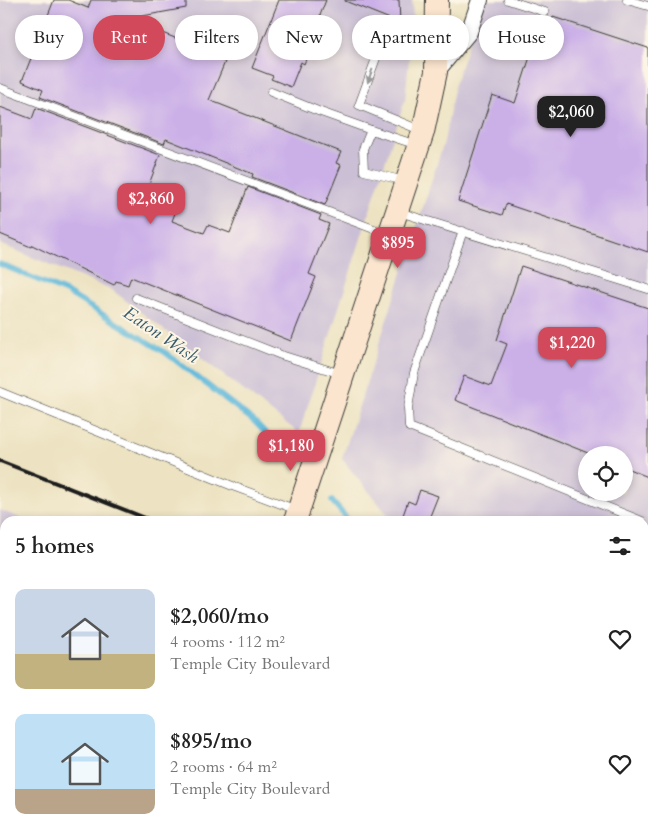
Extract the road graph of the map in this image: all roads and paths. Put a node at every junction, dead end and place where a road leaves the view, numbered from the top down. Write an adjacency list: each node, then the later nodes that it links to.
1 (437, 0): 7 (main road)
2 (480, 0): 10 (street)
3 (508, 0): 6 (lane)
4 (627, 0): 5 (lane)
5 (648, 6)
6 (545, 12)
7 (437, 15)
8 (375, 60): 14 (lane, one-way to 14)
9 (436, 60): 10 (main road)
10 (436, 72): 14 (main road)
11 (0, 88): 18 (lane)
12 (271, 92): 13 (lane)
13 (370, 130): 14 (lane); 15 (lane)
14 (421, 138): 15 (main road)
15 (407, 182): 16 (main road)
16 (397, 211): 17 (lane); 18 (main road)
17 (462, 231): 19 (lane); 24 (lane)
18 (389, 235): 21 (main road)
19 (648, 289)
20 (136, 298): 21 (lane)
21 (343, 375): 23 (main road)
22 (0, 392): 23 (lane)
23 (298, 511)
24 (628, 516)

